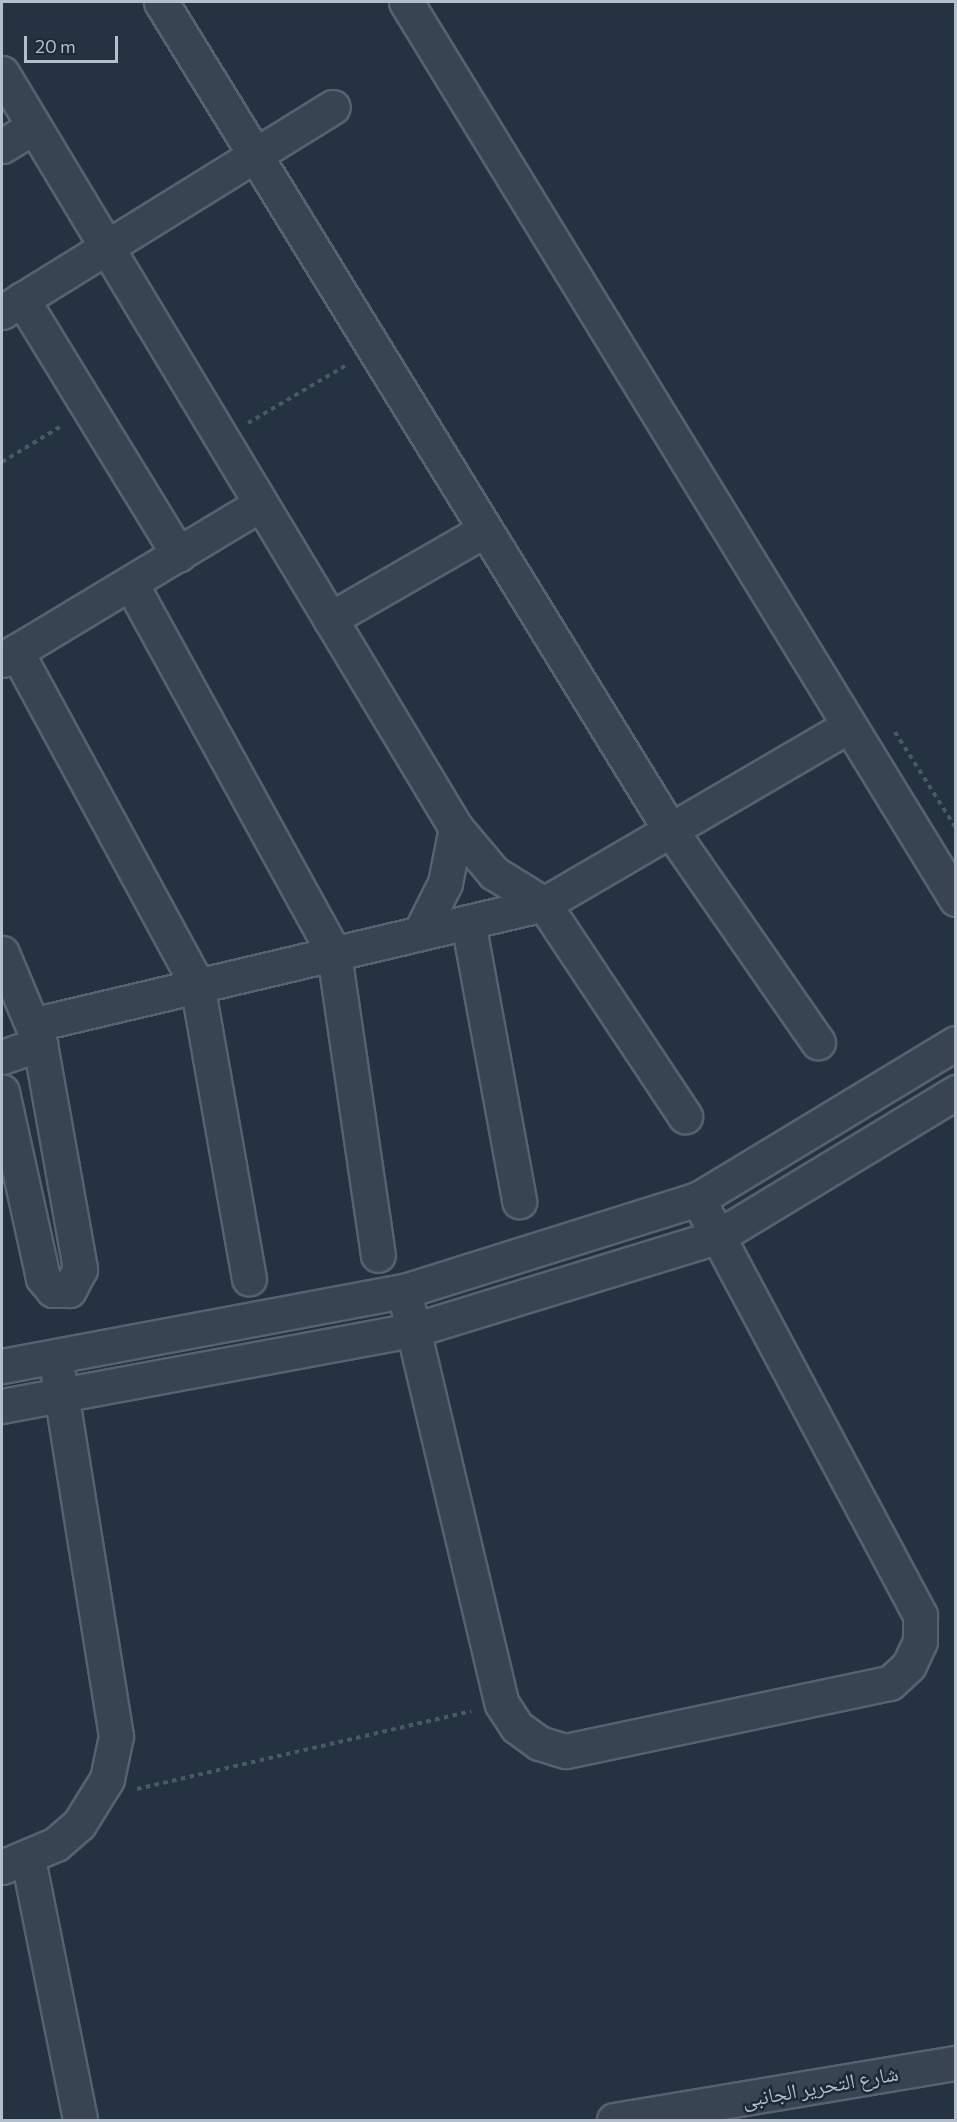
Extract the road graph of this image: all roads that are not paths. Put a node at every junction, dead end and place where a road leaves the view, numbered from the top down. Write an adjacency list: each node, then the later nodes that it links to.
1 (161, 2): 7 (street)
2 (406, 2): 16 (street)
3 (2, 73): 5 (street)
4 (333, 107): 7 (street)
5 (34, 126): 6 (street); 8 (street)
6 (2, 146)
7 (254, 155): 8 (street); 11 (street)
8 (106, 246): 9 (street); 10 (street)
9 (12, 305): 12 (street)
10 (261, 504): 12 (street); 14 (street)
11 (483, 531): 14 (street); 18 (street)
12 (179, 555): 13 (street)
13 (131, 584): 15 (street); 24 (street)
14 (330, 619): 17 (street)
15 (9, 656): 25 (street)
16 (849, 726): 18 (street); 19 (street)
17 (456, 828): 20 (street); 22 (street)
18 (669, 828): 20 (street); 27 (street)
19 (956, 898)
20 (544, 904): 21 (street); 32 (street)
21 (468, 922): 22 (street); 34 (street)
22 (420, 933): 24 (street)
23 (2, 952): 26 (street)
24 (334, 954): 25 (street); 36 (street)
25 (197, 984): 26 (street); 37 (street)
26 (25, 1016): 29 (street); 30 (street)
27 (818, 1042)
28 (956, 1043): 33 (street)
29 (2, 1057)
30 (2, 1091)
31 (956, 1092): 35 (street)
32 (686, 1116)
33 (698, 1199): 35 (street); 38 (street)
34 (519, 1201)
35 (717, 1237): 39 (street); 39 (street)
36 (378, 1255)
37 (249, 1278)
38 (404, 1291): 39 (street); 40 (street)
39 (414, 1330): 42 (street)
40 (55, 1357): 41 (street); 42 (street)
41 (2, 1366)
42 (62, 1397): 43 (street); 44 (street)
43 (2, 1406)
44 (15, 1863): 46 (street)
45 (956, 2063): 47 (street, شارع التحرير الجانبى)
46 (80, 2121)
47 (614, 2121)

